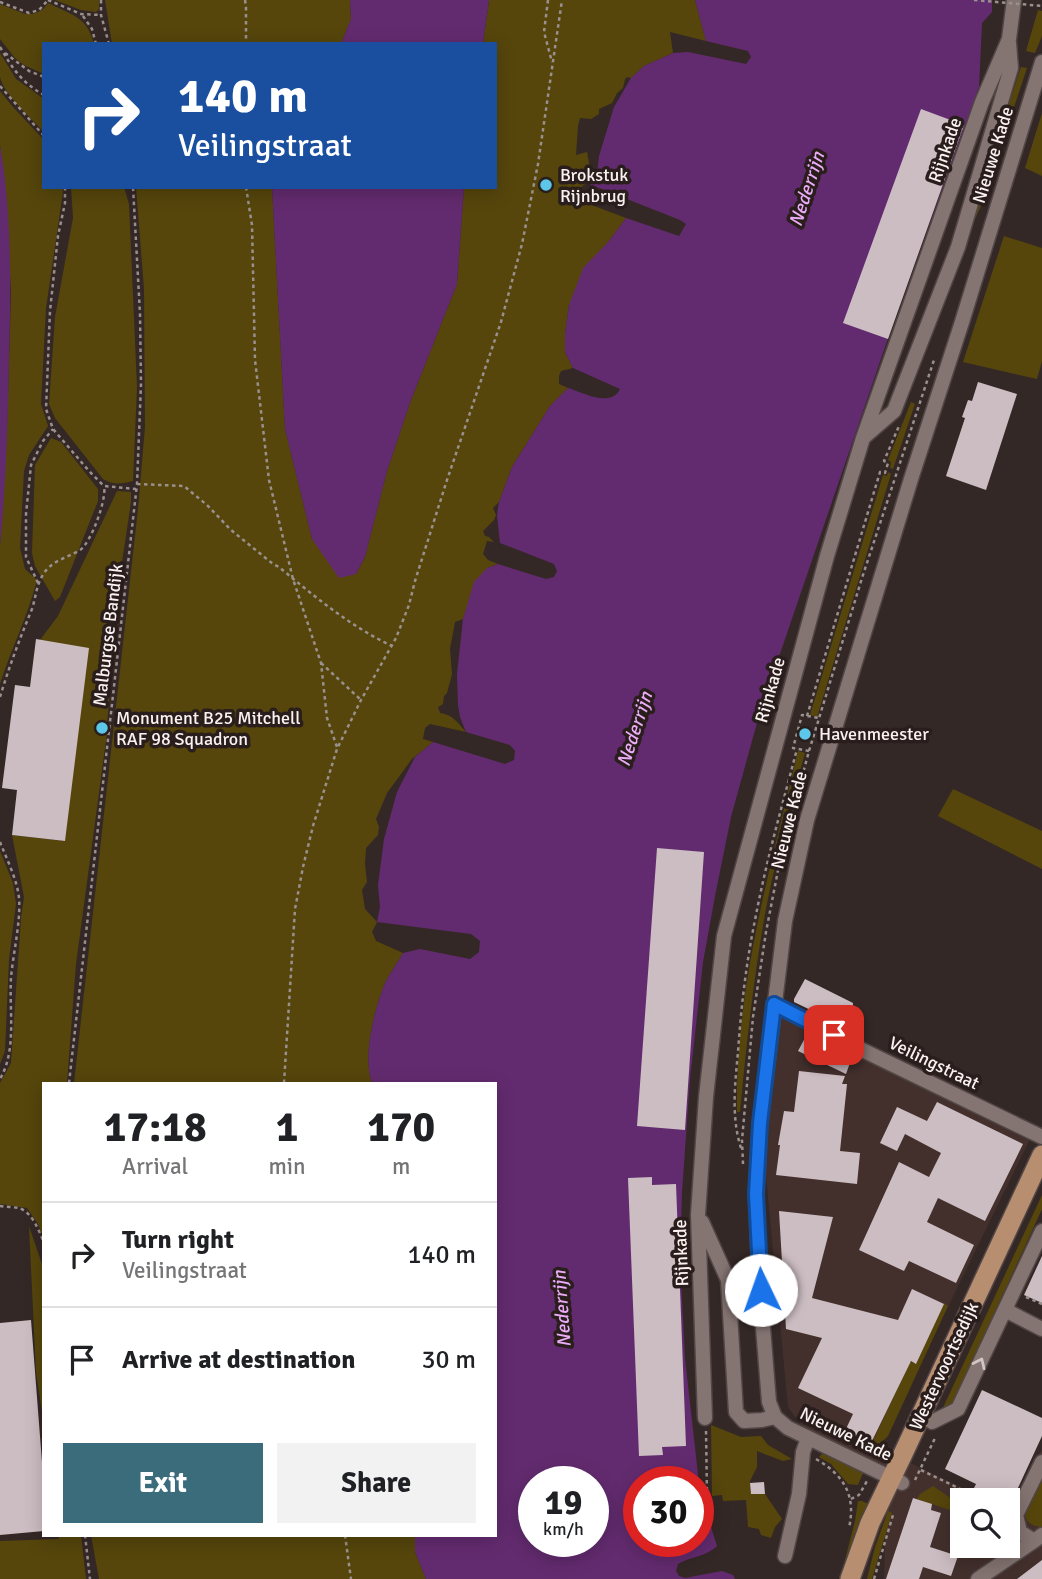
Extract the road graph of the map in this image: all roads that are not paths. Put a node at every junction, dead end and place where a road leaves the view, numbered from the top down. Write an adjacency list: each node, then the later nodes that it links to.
1 (1014, 0): 2 (street, Rijnkade)
2 (1009, 39): 4 (street, Nieuwe Kade); 6 (street, Rijnkade)
3 (1041, 65): 5 (street, Nieuwe Kade)
4 (958, 247): 5 (street); 6 (street, Nieuwe Kade)
5 (983, 254): 7 (street, Nieuwe Kade)
6 (863, 438): 11 (street, Rijnkade)
7 (774, 1004): 8 (street, Veilingstraat); 15 (street, Nieuwe Kade)
8 (1042, 1137)
9 (1042, 1154): 20 (main road, Westervoortsedijk)
10 (1042, 1185): 17 (main road, Westervoortsedijk)
11 (698, 1214): 15 (street, Nieuwe Kade); 16 (street, Rijnkade)
12 (1042, 1231): 13 (street, Westervoortsedijk)
13 (1005, 1310): 14 (street); 17 (street, Westervoortsedijk, one-way to 13)
14 (1042, 1329)
15 (775, 1417): 18 (street, Nieuwe Kade)
16 (705, 1418)
17 (932, 1422): 20 (main road, Westervoortsedijk)
18 (808, 1438): 20 (street, Nieuwe Kade); 22 (street)
19 (1042, 1462): 21 (street)
20 (897, 1480): 23 (main road, Westervoortsedijk); 24 (main road, Westervoortsedijk)
21 (1038, 1538): 25 (street)
22 (785, 1556)
23 (850, 1579)
24 (864, 1579)
25 (978, 1579)

